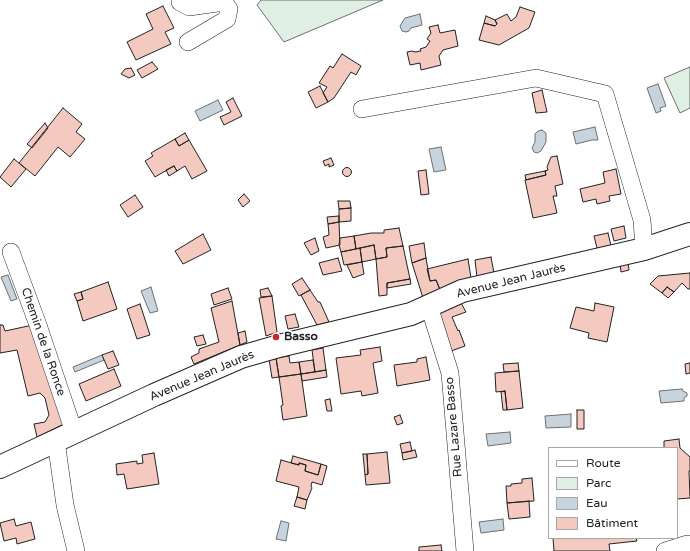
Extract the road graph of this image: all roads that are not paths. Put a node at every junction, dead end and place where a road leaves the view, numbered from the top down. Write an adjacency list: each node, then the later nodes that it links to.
1 (180, 0): 2 (street)
2 (188, 42)
3 (362, 109): 5 (street)
4 (690, 234): 5 (main road, Avenue Jean Jaurès)
5 (644, 249): 7 (main road, Avenue Jean Jaurès)
6 (11, 252): 8 (street, Chemin de la Ronce)
7 (429, 306): 8 (main road, Avenue Jean Jaurès); 12 (street, Rue Lazare Basso)
8 (65, 437): 9 (main road, Avenue Jean Jaurès); 11 (street, Chemin de la Ronce)
9 (0, 467)
10 (690, 546): 13 (street)
11 (76, 551)
12 (465, 551)
13 (665, 551)

